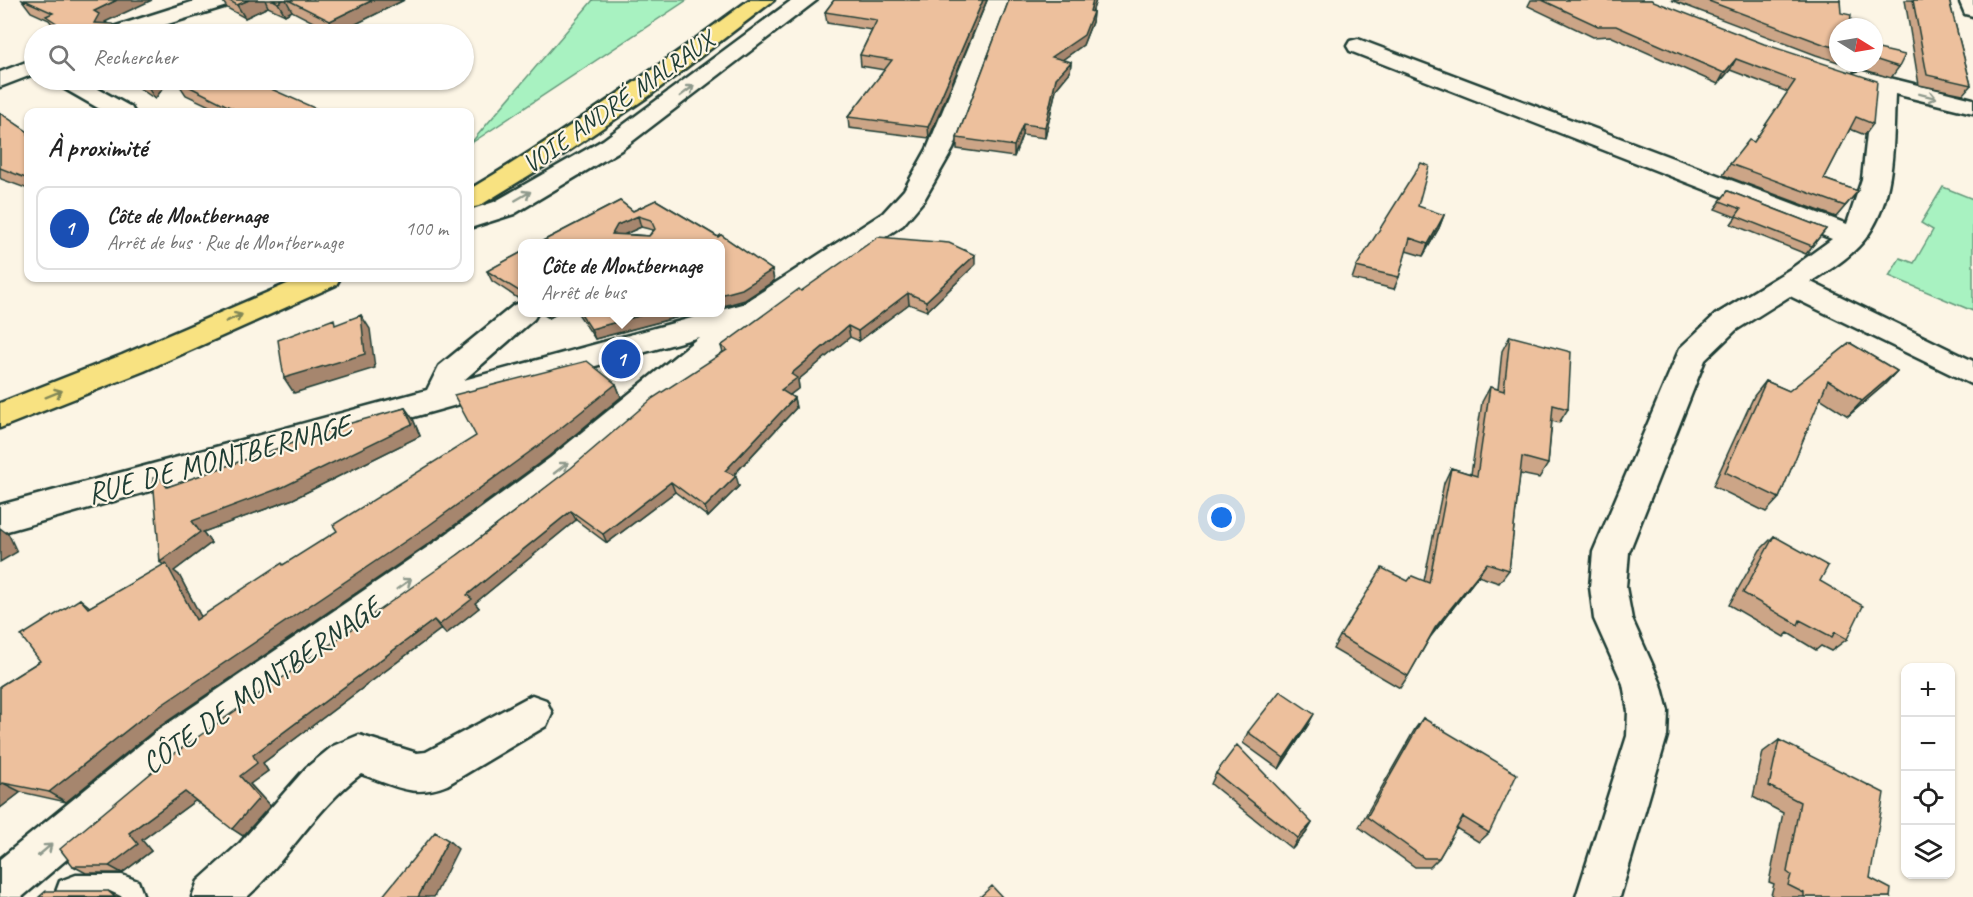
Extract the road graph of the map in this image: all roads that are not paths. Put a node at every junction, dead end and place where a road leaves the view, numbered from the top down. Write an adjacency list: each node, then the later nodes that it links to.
1 (222, 0): 8 (street)
2 (738, 0): 17 (main road, VOIE ANDRÉ MALRAUX)
3 (763, 0): 18 (main road, VOIE ANDRÉ MALRAUX)
4 (807, 0): 19 (street, one-way to 4)
5 (999, 0): 24 (street, RUE DE MONTBERNAGE)
6 (1970, 0): 7 (street)
7 (1973, 9)
8 (142, 24)
9 (1358, 46): 20 (street)
10 (24, 70): 12 (street)
11 (1842, 72): 13 (street)
12 (0, 80)
13 (1884, 85): 15 (street, one-way to 15); 20 (street)
14 (84, 90): 16 (street)
15 (1973, 106)
16 (115, 108)
17 (474, 176)
18 (474, 198)
19 (474, 218)
20 (1851, 236): 23 (street)
21 (266, 282): 27 (main road)
22 (317, 282): 29 (main road, one-way to 22)
23 (1788, 284): 26 (street); 36 (street)
24 (753, 312): 28 (street, RUE DE MONTBERNAGE); 32 (street, CÔTE DE MONTBERNAGE, one-way to 24)
25 (518, 317): 28 (street)
26 (1973, 374)
27 (0, 392)
28 (439, 399): 30 (street, RUE DE MONTBERNAGE)
29 (0, 416)
30 (0, 519)
31 (532, 713): 35 (street)
32 (0, 887)
33 (76, 897): 34 (street)
34 (122, 897)
35 (214, 897)
36 (1598, 897)

